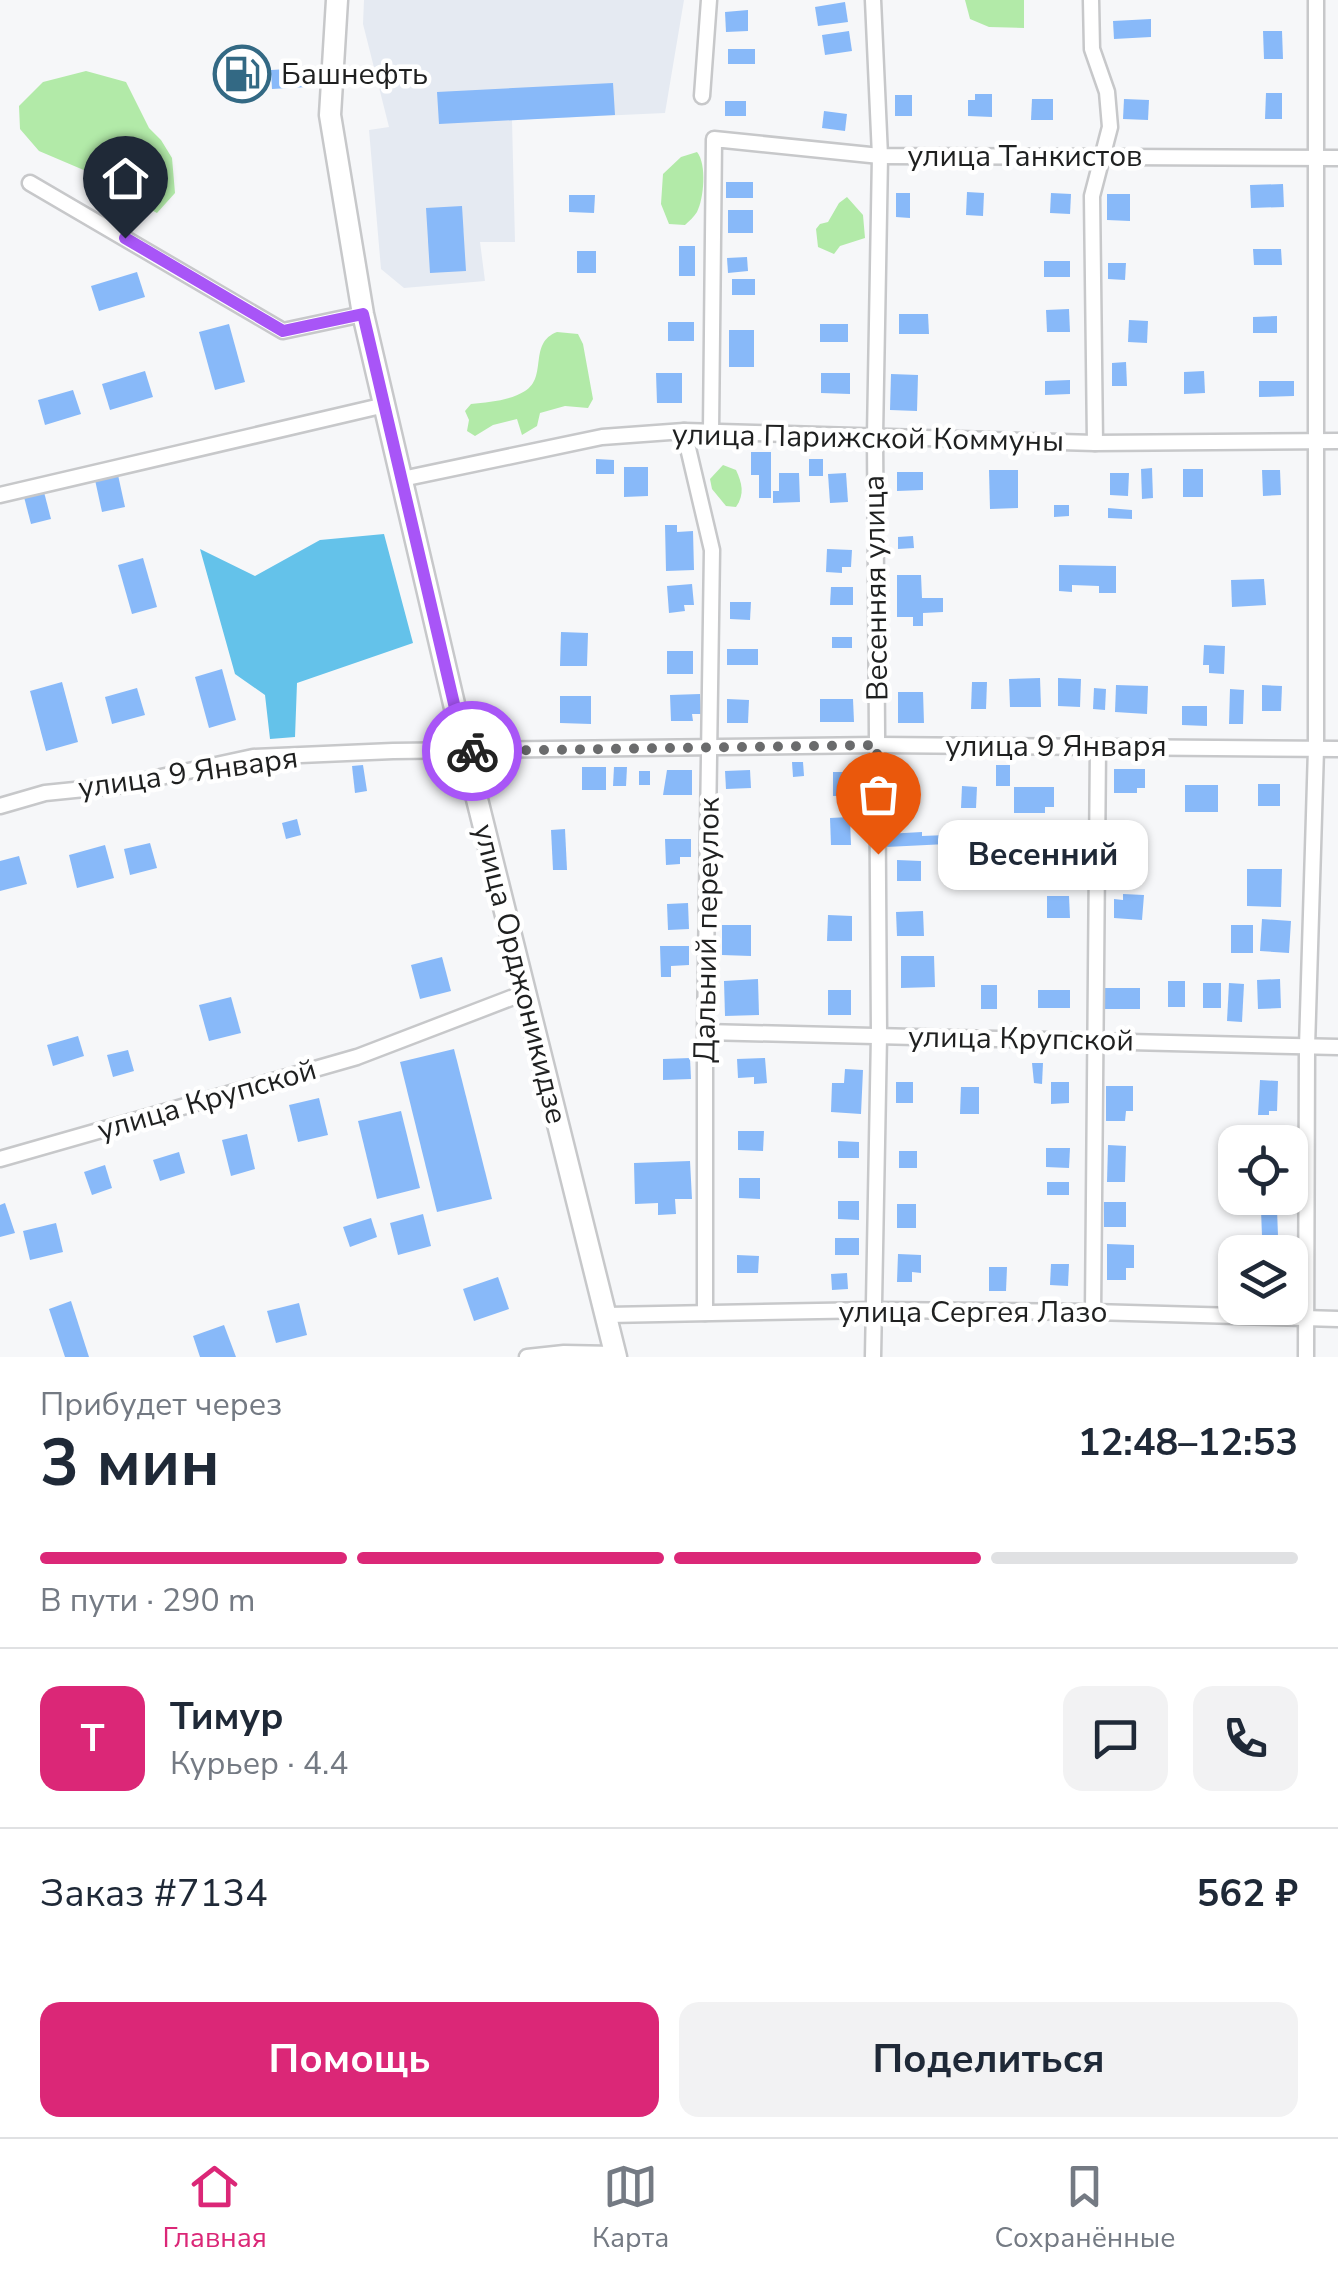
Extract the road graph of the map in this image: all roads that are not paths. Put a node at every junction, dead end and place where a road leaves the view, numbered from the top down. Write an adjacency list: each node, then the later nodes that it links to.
1 (337, 0): 12 (main road, улица Орджоникидзе)
2 (709, 0): 6 (street)
3 (873, 0): 7 (street, Весенняя улица)
4 (1091, 0): 8 (street)
5 (1316, 0): 9 (street)
6 (702, 96)
7 (880, 156): 8 (street, улица Танкистов); 15 (street, улица Танкистов); 16 (street, Весенняя улица)
8 (1100, 156): 9 (street, улица Танкистов); 19 (street)
9 (1316, 158): 10 (street, улица Танкистов); 17 (street)
10 (1338, 158)
11 (30, 183): 12 (street)
12 (363, 314): 13 (main road, улица Орджоникидзе)
13 (384, 405): 20 (main road, улица Орджоникидзе); 21 (street)
14 (684, 431): 15 (street, улица Парижской Коммуны); 20 (street, улица Парижской Коммуны); 23 (street, Дальний переулок)
15 (711, 431): 16 (street, улица Парижской Коммуны)
16 (874, 436): 19 (street, улица Парижской Коммуны); 22 (street, Весенняя улица)
17 (1317, 442): 18 (street, улица Парижской Коммуны); 19 (street, улица Парижской Коммуны); 26 (street)
18 (1338, 442)
19 (1095, 443)
20 (402, 479): 27 (main road, улица Орджоникидзе)
21 (0, 495)
22 (877, 745): 23 (street, улица 9 Января); 24 (street, улица 9 Января); 31 (street, Весенняя улица)
23 (710, 746): 27 (street, улица 9 Января); 30 (street, Дальний переулок)
24 (1098, 746): 26 (street, улица 9 Января); 32 (street)
25 (1338, 748): 26 (street, улица 9 Января)
26 (1316, 749): 33 (street)
27 (465, 751): 28 (street, улица 9 Января); 29 (main road, улица Орджоникидзе)
28 (0, 806)
29 (524, 993): 35 (street, улица Крупской); 40 (main road, улица Орджоникидзе)
30 (704, 1032): 31 (street, улица Крупской); 39 (street, Дальний переулок)
31 (879, 1035): 32 (street, улица Крупской); 37 (street, Весенняя улица)
32 (1094, 1040): 33 (street, улица Крупской); 38 (street)
33 (1307, 1047): 34 (street, улица Крупской); 36 (street)
34 (1338, 1047)
35 (0, 1159)
36 (1306, 1235)
37 (874, 1310): 38 (street, улица Сергея Лазо); 39 (street, улица Сергея Лазо); 47 (street, Весенняя улица)
38 (1094, 1312): 41 (street, улица Сергея Лазо)
39 (705, 1313): 40 (street, улица Сергея Лазо)
40 (607, 1315): 45 (main road, улица Орджоникидзе)
41 (1218, 1316)
42 (1308, 1319): 43 (street, улица Сергея Лазо)
43 (1338, 1319)
44 (1305, 1325): 48 (street)
45 (616, 1355): 46 (street)
46 (527, 1357)
47 (873, 1357)
48 (1306, 1357)

